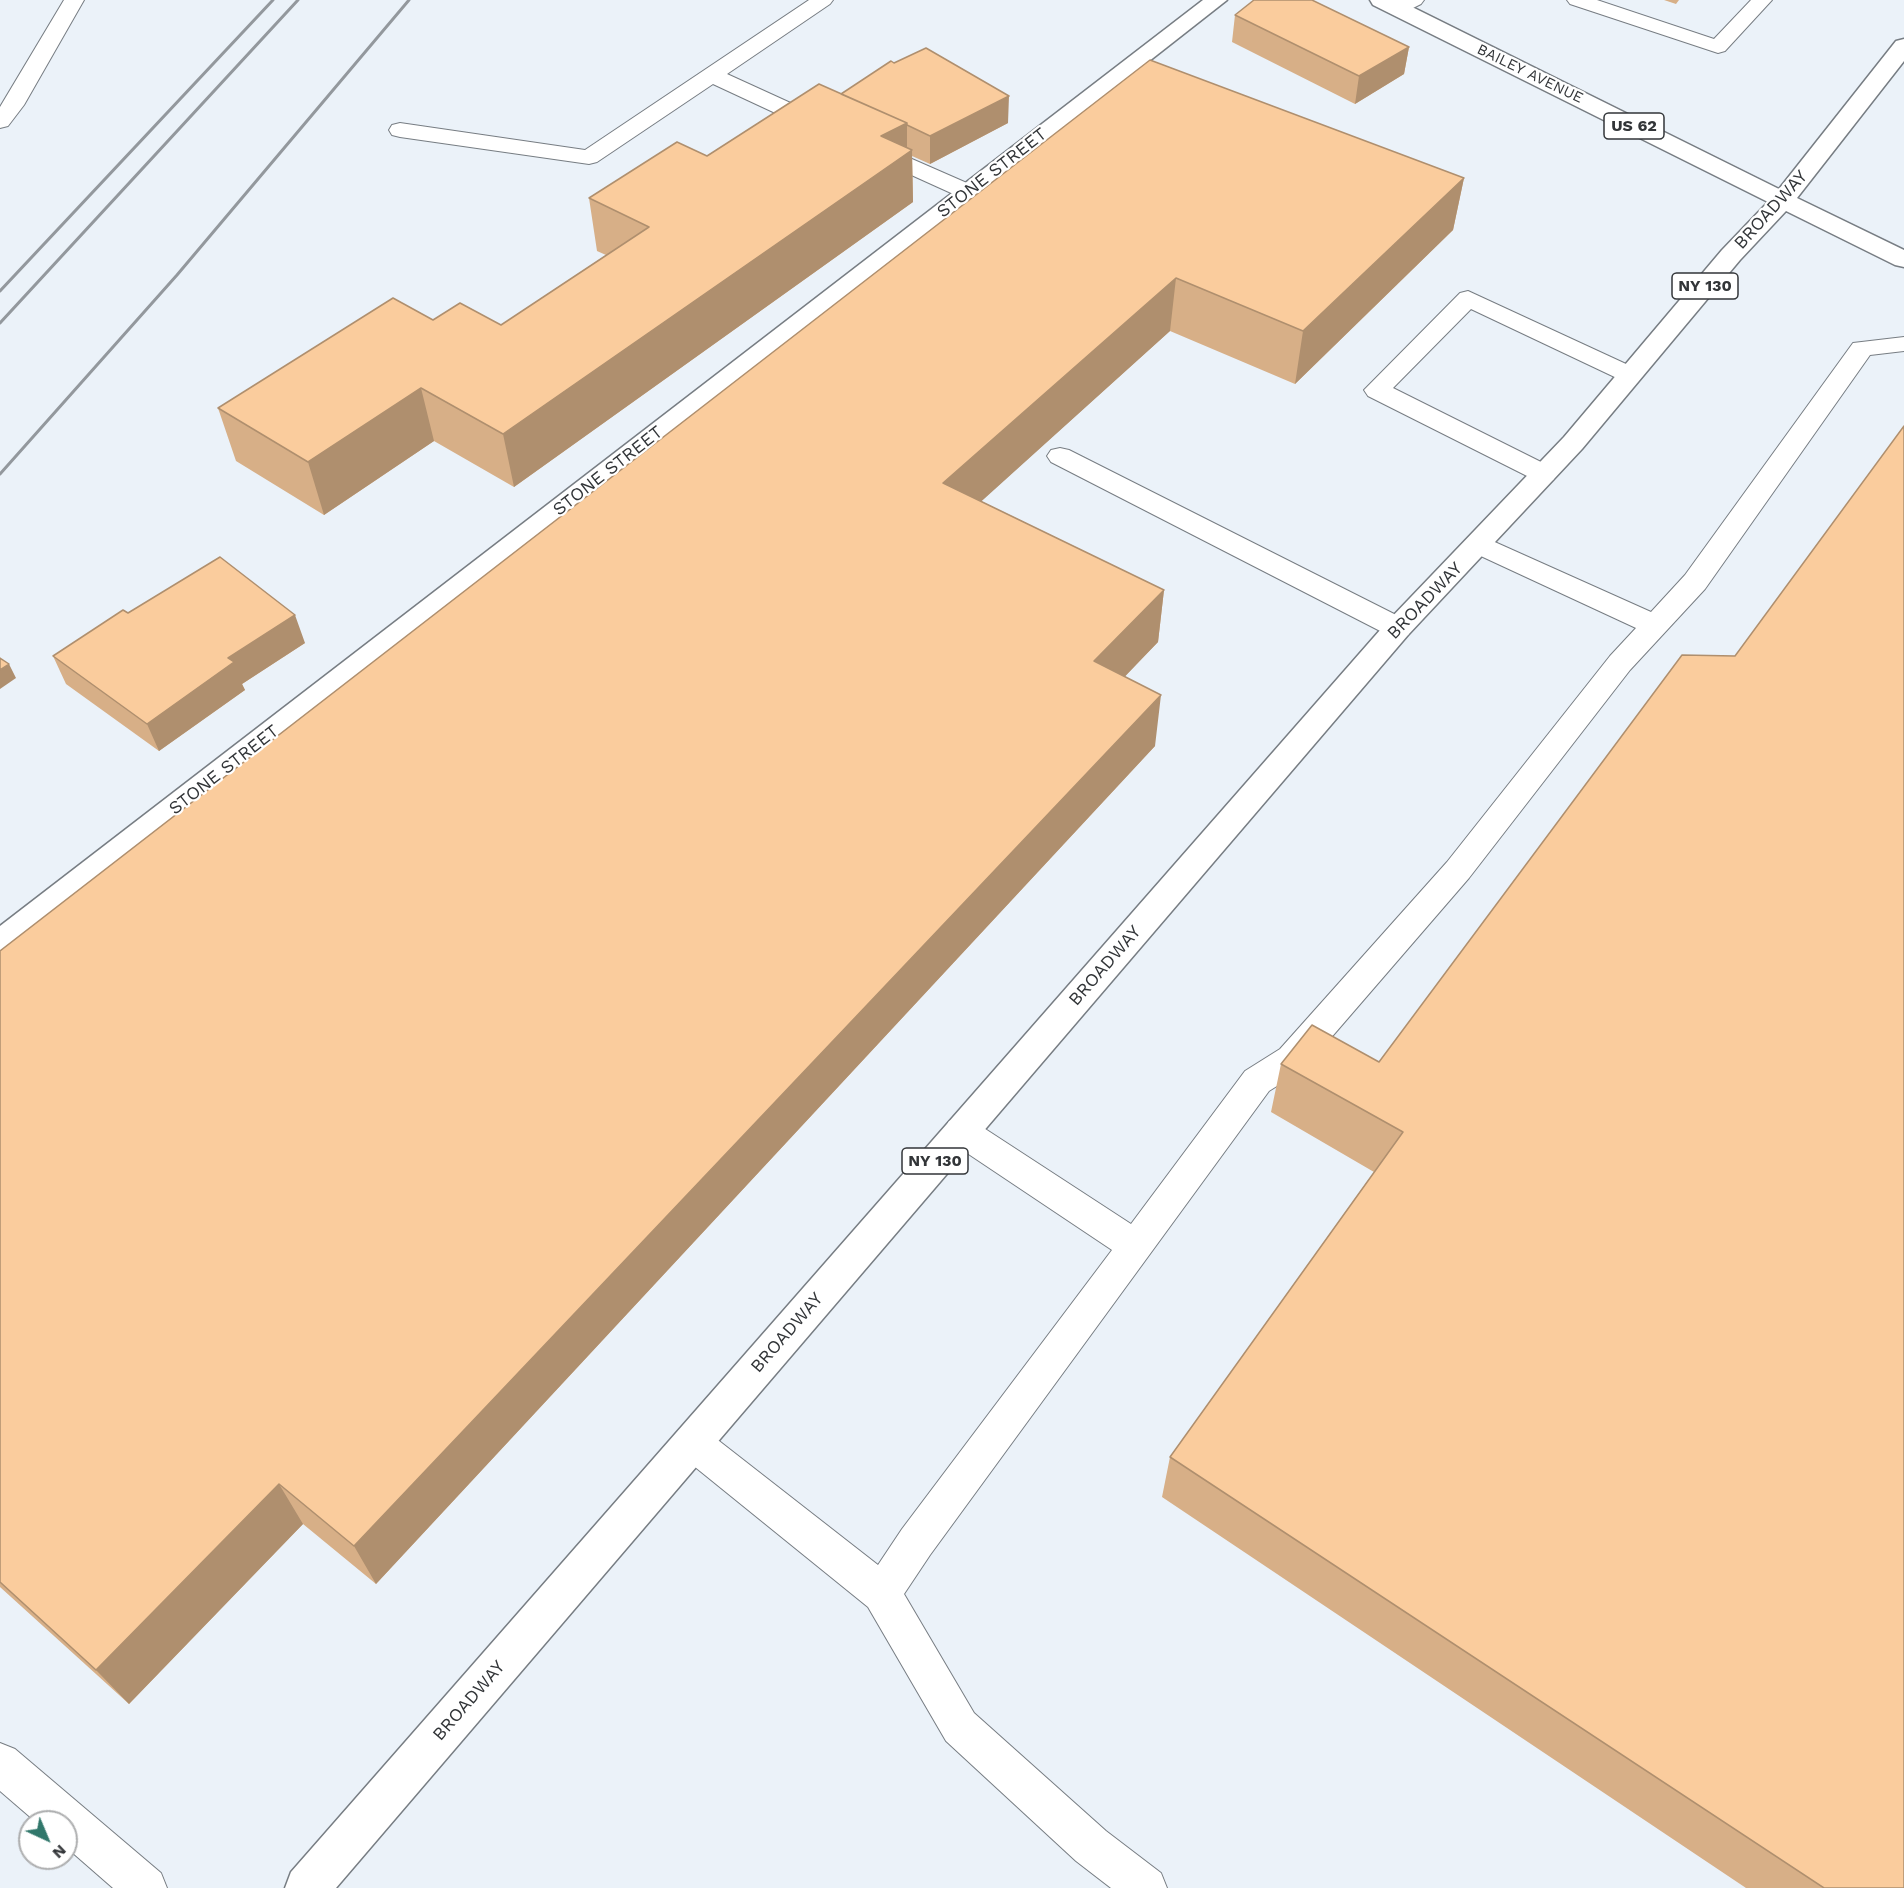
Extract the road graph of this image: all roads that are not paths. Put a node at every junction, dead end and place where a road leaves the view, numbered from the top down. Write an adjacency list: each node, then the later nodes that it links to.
1 (74, 0): 9 (lane)
2 (823, 0): 8 (lane)
3 (1216, 0): 11 (main road, STONE STREET)
4 (1577, 0): 5 (lane)
5 (1762, 0)
6 (1398, 3): 12 (main road, BAILEY AVENUE / US 62)
7 (1904, 46): 12 (main road, BROADWAY)
8 (711, 75): 10 (lane); 11 (lane)
9 (0, 121)
10 (400, 130)
11 (968, 192): 21 (main road, STONE STREET)
12 (1783, 200): 13 (main road, BAILEY AVENUE / US 62); 15 (main road, BROADWAY / NY 130)
13 (1904, 260)
14 (1904, 344): 19 (lane)
15 (1630, 375): 17 (main road, BROADWAY / NY 130); 17 (lane)
16 (1060, 456): 20 (lane)
17 (1544, 474): 18 (main road, BROADWAY / NY 130)
18 (1479, 544): 19 (lane); 20 (main road, BROADWAY / NY 130)
19 (1656, 626): 23 (lane)
20 (1398, 628): 22 (main road, BROADWAY / NY 130)
21 (0, 944)
22 (962, 1131): 23 (lane); 24 (main road, BROADWAY / NY 130)
23 (1135, 1246): 25 (lane)
24 (692, 1442): 25 (lane); 28 (main road, BROADWAY / NY 130)
25 (882, 1593): 29 (lane)
26 (0, 1764): 27 (lane)
27 (146, 1888)
28 (307, 1888)
29 (1146, 1888)

